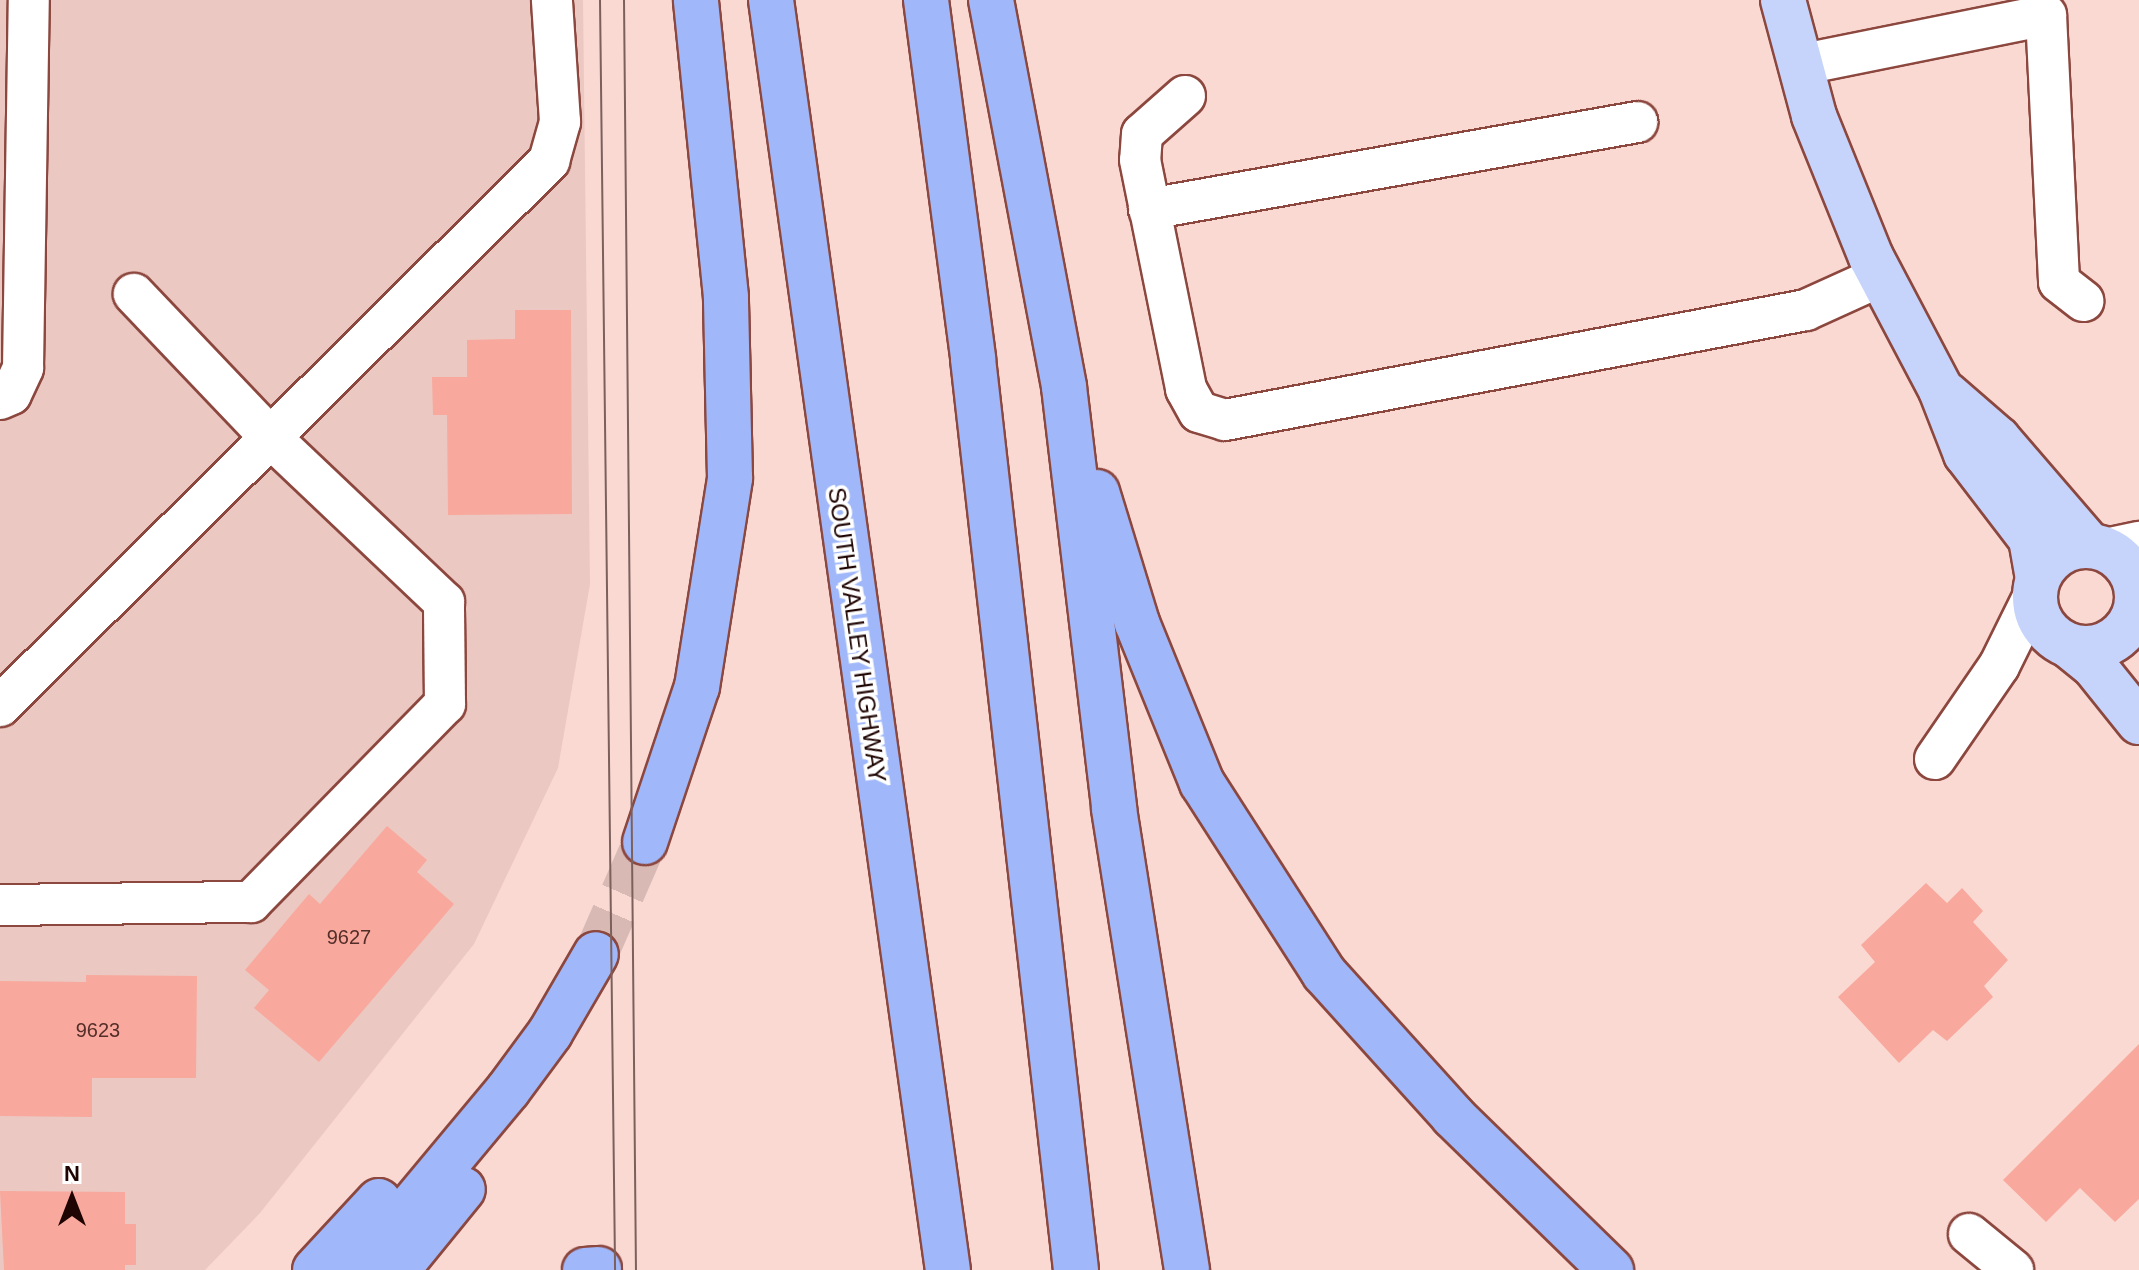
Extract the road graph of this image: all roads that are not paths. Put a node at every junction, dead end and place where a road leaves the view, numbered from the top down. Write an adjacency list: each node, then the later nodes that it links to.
1 (29, 0): 17 (lane)
2 (552, 0): 18 (lane)
3 (696, 0): 26 (highway)
4 (771, 0): 35 (highway, SOUTH VALLEY HIGHWAY)
5 (926, 0): 36 (highway)
6 (991, 0): 15 (highway)
7 (1783, 0): 8 (main road)
8 (1799, 65): 12 (main road); 14 (lane)
9 (1185, 96): 11 (lane)
10 (1637, 122): 11 (lane)
11 (1149, 209): 12 (lane)
12 (1881, 276): 16 (main road)
13 (134, 294): 18 (lane)
14 (2083, 301)
15 (1064, 387): 37 (highway); 38 (highway)
16 (1941, 390): 19 (main road); 20 (main road)
17 (0, 399)
18 (271, 438): 23 (lane); 27 (lane)
19 (2126, 573): 20 (main road); 21 (main road)
20 (2037, 585): 21 (main road); 22 (lane)
21 (2061, 641): 22 (lane); 24 (main road)
22 (1999, 666): 25 (lane)
23 (0, 706)
24 (2139, 722)
25 (1935, 759)
26 (645, 842)
27 (0, 905)
28 (596, 954): 29 (highway)
29 (508, 1090): 31 (highway); 33 (highway)
30 (1969, 1234): 39 (lane)
31 (370, 1264)
32 (599, 1269): 34 (highway)
33 (315, 1270)
34 (585, 1270)
35 (948, 1270)
36 (1076, 1270)
37 (1187, 1270)
38 (1611, 1270)
39 (2013, 1270)

